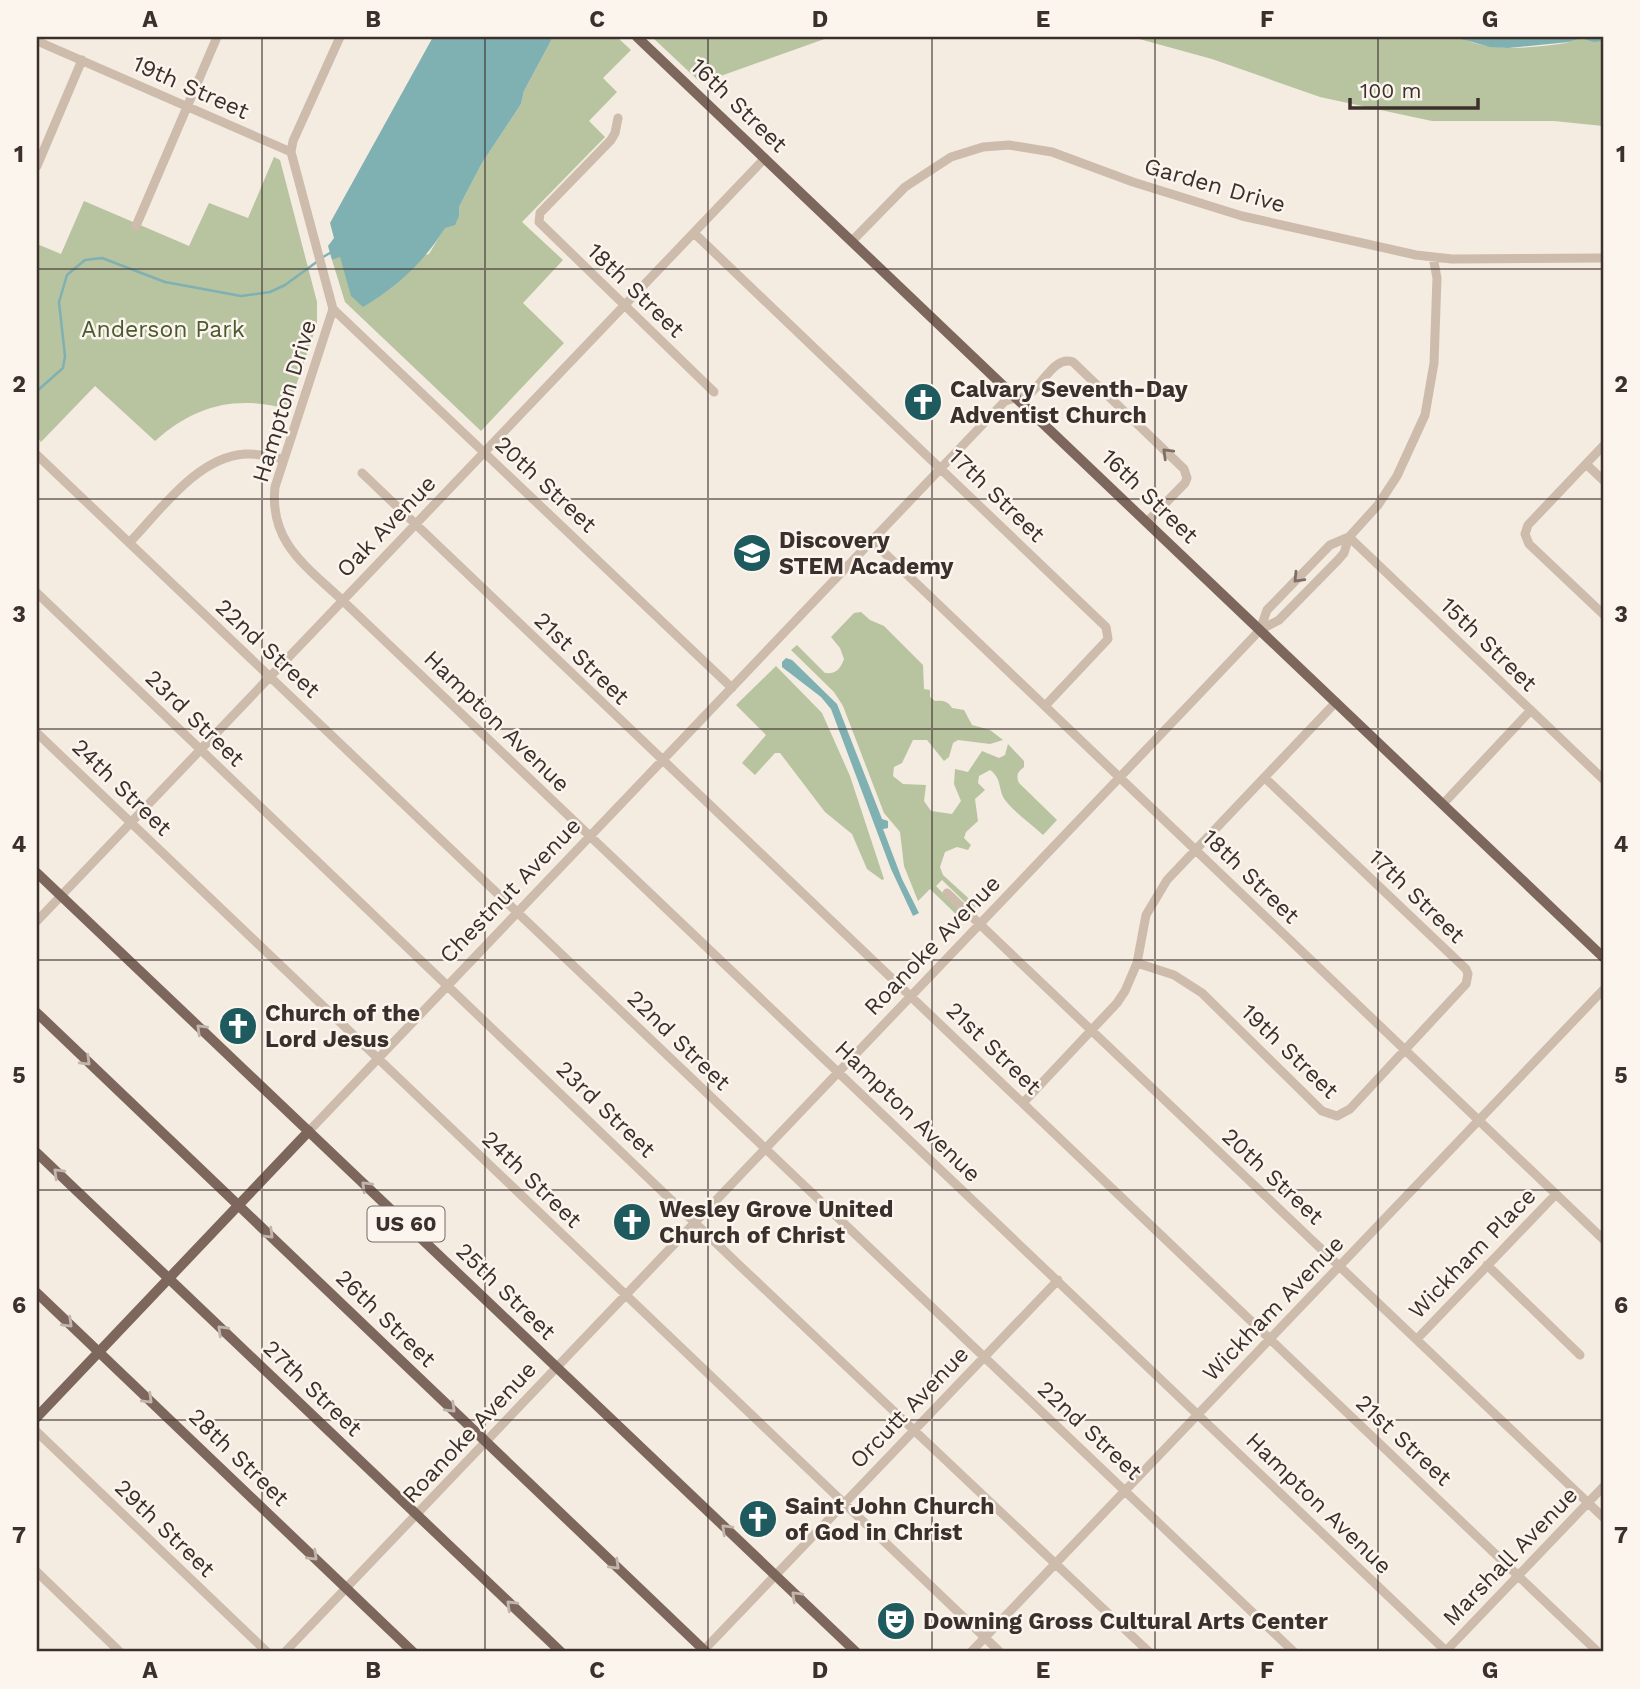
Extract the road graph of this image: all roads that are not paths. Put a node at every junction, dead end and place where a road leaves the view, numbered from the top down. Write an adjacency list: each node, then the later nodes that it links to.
1 (217, 37): 6 (street)
2 (340, 37): 8 (street)
3 (637, 37): 9 (main road, 16th Street)
4 (37, 41): 5 (street, 19th Street)
5 (82, 60): 6 (street, 19th Street); 10 (street)
6 (187, 107): 8 (street, 19th Street); 11 (street)
7 (618, 118): 16 (street, 18th Street)
8 (291, 152): 17 (street, Hampton Drive)
9 (765, 158): 12 (street, Oak Avenue); 13 (main road, 16th Street)
10 (37, 166)
11 (136, 226)
12 (694, 233): 16 (street, Oak Avenue); 25 (street, 17th Street)
13 (852, 241): 14 (street, Garden Drive); 19 (main road, 16th Street)
14 (1433, 257): 15 (street, Garden Drive); 30 (street, Roanoke Avenue)
15 (1603, 258)
16 (624, 305): 18 (street, 18th Street); 21 (street, Oak Avenue)
17 (332, 309): 21 (street, 20th Street); 23 (street, Hampton Drive)
18 (714, 392)
19 (1016, 397): 25 (street, Chestnut Avenue); 28 (main road, 16th Street); 28 (street, Chestnut Avenue, one-way to 19)
20 (1603, 446): 24 (street)
21 (484, 452): 29 (street, Oak Avenue); 38 (street, 20th Street)
22 (37, 455): 32 (street, 22nd Street)
23 (283, 459): 32 (street); 34 (street, Hampton Drive)
24 (1586, 464): 27 (street); 35 (street)
25 (940, 468): 31 (street, Chestnut Avenue); 40 (street, 17th Street)
26 (362, 473): 29 (street, 21st Street)
27 (1603, 480)
28 (1147, 522): 36 (main road, 16th Street)
29 (414, 524): 34 (street, Oak Avenue); 44 (street, 21st Street)
30 (1349, 537): 36 (street, Roanoke Avenue); 36 (street, Roanoke Avenue, one-way to 36); 41 (street, 15th Street)
31 (872, 541): 38 (street, Chestnut Avenue); 40 (street, 18th Street)
32 (129, 543): 37 (street, 22nd Street)
33 (37, 593): 43 (street, 23rd Street)
34 (342, 600): 37 (street, Oak Avenue); 50 (street, Hampton Avenue)
35 (1603, 614)
36 (1260, 630): 39 (main road, 16th Street); 45 (street, Roanoke Avenue)
37 (270, 676): 43 (street, Oak Avenue); 55 (street, 22nd Street)
38 (732, 688): 44 (street, Chestnut Avenue)
39 (1336, 702): 46 (street); 48 (main road, 16th Street)
40 (1045, 706): 45 (street, 18th Street)
41 (1531, 710): 47 (street, 15th Street); 48 (street)
42 (37, 733): 49 (street, 24th Street)
43 (200, 749): 49 (street, Oak Avenue); 60 (street, 23rd Street)
44 (662, 761): 50 (street, Chestnut Avenue); 62 (street, 21st Street)
45 (1119, 778): 51 (street, 18th Street); 57 (street, Roanoke Avenue)
46 (1265, 778): 51 (street); 65 (street, 17th Street)
47 (1603, 779)
48 (1443, 804): 58 (main road, 16th Street)
49 (130, 822): 54 (street, Oak Avenue); 66 (street, 24th Street)
50 (589, 836): 55 (street, Chestnut Avenue); 67 (street, Hampton Avenue)
51 (1196, 850): 59 (street); 65 (street, 18th Street)
52 (37, 873): 54 (main road, 25th Street / US 60)
53 (947, 893): 57 (street, 20th Street)
54 (61, 895): 56 (street, Oak Avenue); 70 (main road, 25th Street / US 60, one-way to 54)
55 (517, 913): 60 (street, Chestnut Avenue); 71 (street, 22nd Street)
56 (37, 921)
57 (979, 924): 62 (street, Roanoke Avenue); 64 (street, 20th Street)
58 (1603, 957)
59 (1137, 963): 64 (street); 65 (street, 19th Street)
60 (448, 985): 66 (street, Chestnut Avenue); 75 (street, 23rd Street)
61 (1603, 990): 69 (street, Wickham Avenue)
62 (910, 996): 67 (street, Roanoke Avenue); 68 (street, 21st Street)
63 (37, 1013): 74 (main road, 26th Street, one-way to 74)
64 (1091, 1031): 68 (street); 78 (street, 20th Street)
65 (1405, 1050): 69 (street, 18th Street)
66 (378, 1060): 70 (street, Chestnut Avenue); 82 (street, 24th Street)
67 (839, 1071): 71 (street, Roanoke Avenue); 80 (street, Hampton Avenue)
68 (1023, 1103): 83 (street, 21st Street)
69 (1479, 1121): 73 (street, 18th Street); 78 (street, Wickham Avenue)
70 (309, 1131): 74 (main road, Chestnut Avenue); 88 (main road, 25th Street / US 60, one-way to 70)
71 (765, 1148): 75 (street, Roanoke Avenue); 87 (street, 22nd Street)
72 (37, 1153): 79 (main road, 27th Street, one-way to 72)
73 (1556, 1194): 76 (street, 18th Street); 77 (street, Wickham Place)
74 (238, 1206): 79 (main road, Chestnut Avenue); 93 (main road, 26th Street, one-way to 93)
75 (695, 1222): 82 (street, Roanoke Avenue); 91 (street, 23rd Street)
76 (1603, 1239)
77 (1487, 1265): 84 (street, Wickham Place); 86 (street)
78 (1340, 1266): 83 (street, Wickham Avenue); 84 (street, 20th Street)
79 (169, 1279): 85 (main road, Chestnut Avenue); 98 (main road, 27th Street, one-way to 79)
80 (1058, 1280): 87 (street, Orcutt Avenue); 89 (street, Hampton Avenue)
81 (37, 1293): 85 (main road, 28th Street, one-way to 85)
82 (626, 1295): 88 (street, Roanoke Avenue); 96 (street, 24th Street)
83 (1270, 1339): 89 (street, Wickham Avenue); 103 (street, 21st Street)
84 (1417, 1339): 97 (street, 20th Street)
85 (99, 1352): 90 (main road, Chestnut Avenue); 104 (main road, 28th Street, one-way to 104)
86 (1580, 1354)
87 (984, 1357): 91 (street, Orcutt Avenue); 95 (street, 22nd Street)
88 (556, 1367): 93 (street, Roanoke Avenue); 102 (main road, 25th Street / US 60, one-way to 88)
89 (1198, 1415): 95 (street, Wickham Avenue); 117 (street, Hampton Avenue)
90 (37, 1417)
91 (914, 1430): 96 (street, Orcutt Avenue); 100 (street, 23rd Street)
92 (37, 1432): 107 (street, 29th Street)
93 (485, 1441): 98 (street, Roanoke Avenue); 111 (main road, 26th Street, one-way to 111)
94 (1603, 1487): 97 (street, Marshall Avenue)
95 (1126, 1490): 100 (street, Wickham Avenue); 116 (street, 22nd Street)
96 (844, 1503): 102 (street, Orcutt Avenue); 105 (street, 24th Street)
97 (1588, 1503): 99 (street, 20th Street); 103 (street, Marshall Avenue)
98 (416, 1515): 104 (street, Roanoke Avenue); 110 (main road, 27th Street, one-way to 98)
99 (1603, 1517)
100 (1055, 1564): 105 (street, Wickham Avenue); 115 (street, 23rd Street)
101 (37, 1572): 106 (street)
102 (775, 1576): 111 (street, Orcutt Avenue); 112 (main road, 25th Street / US 60, one-way to 102)
103 (1518, 1576): 117 (street, Marshall Avenue); 118 (street, 21st Street)
104 (346, 1588): 108 (street, Roanoke Avenue); 109 (main road, 28th Street)
105 (985, 1637): 113 (street, Wickham Avenue); 114 (street, 24th Street)
106 (120, 1652)
107 (267, 1652)
108 (285, 1652)
109 (413, 1652)
110 (561, 1652)
111 (704, 1652)
112 (856, 1652)
113 (971, 1652)
114 (1000, 1652)
115 (1149, 1652)
116 (1294, 1652)
117 (1446, 1652)
118 (1598, 1652)

